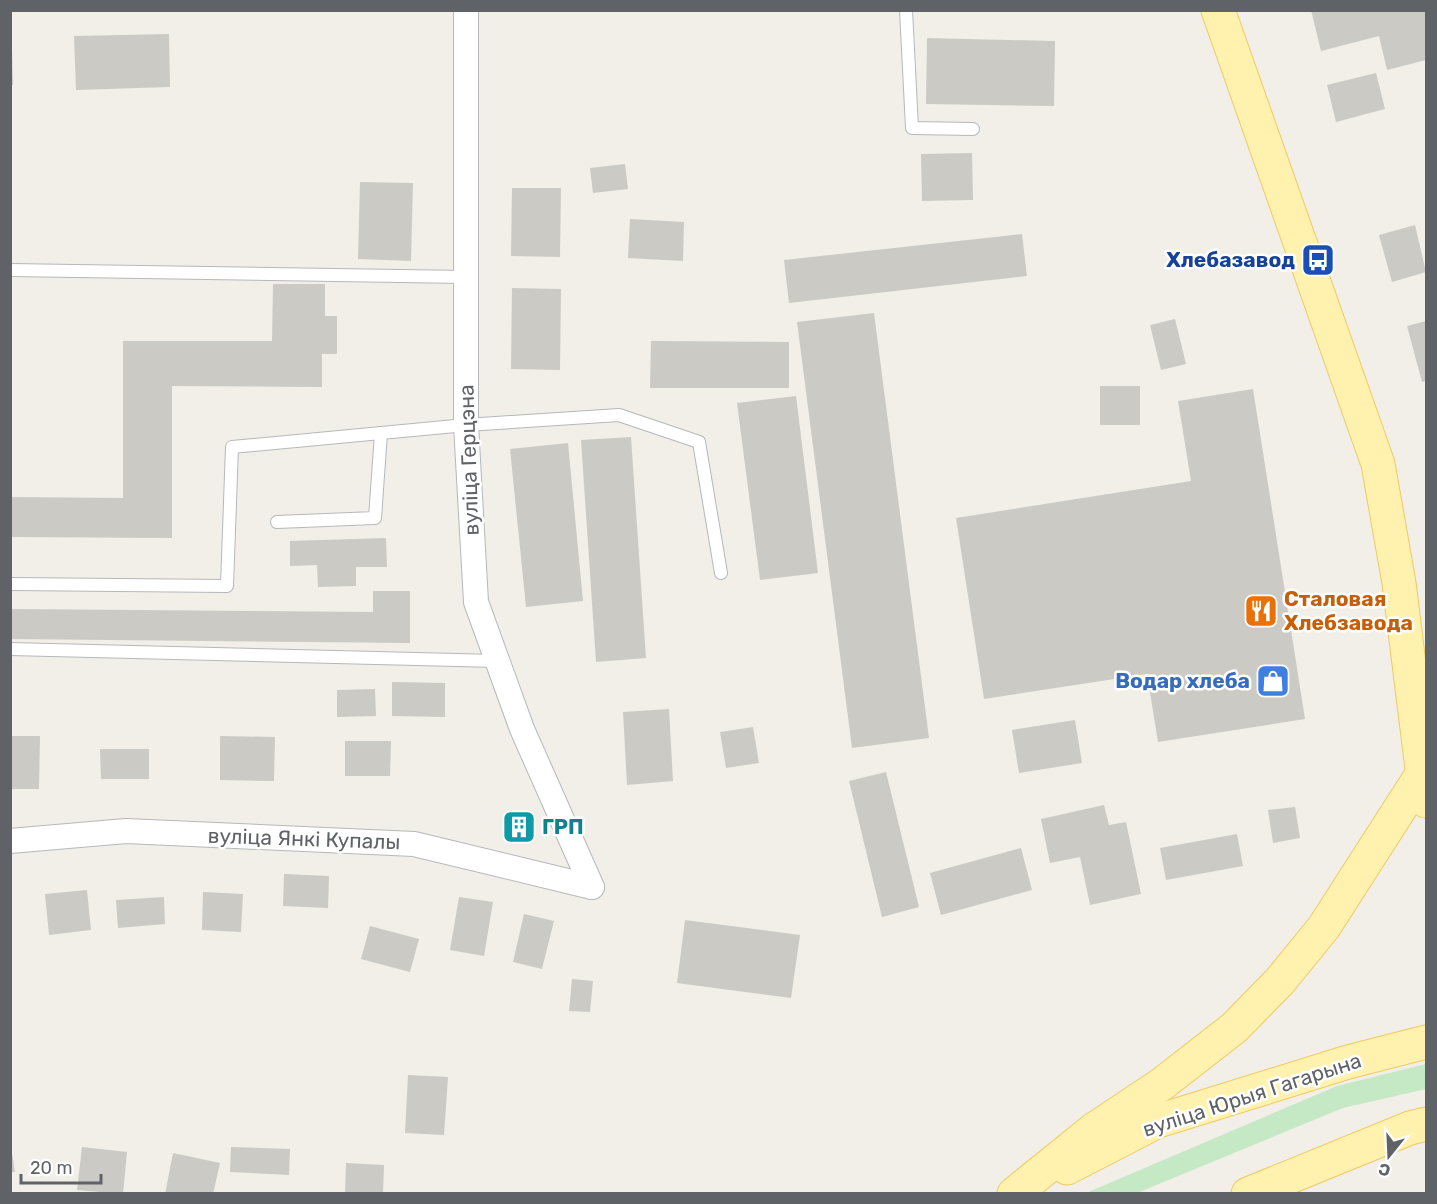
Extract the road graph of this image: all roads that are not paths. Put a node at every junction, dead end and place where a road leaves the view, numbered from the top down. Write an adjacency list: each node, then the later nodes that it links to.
1 (466, 10): 6 (street, вуліца Герцэна)
2 (906, 10): 4 (lane)
3 (1218, 10): 11 (main road)
4 (973, 129)
5 (10, 270): 6 (lane)
6 (466, 277): 7 (street, вуліца Герцэна)
7 (466, 425): 8 (lane); 10 (lane); 15 (street, вуліца Герцэна)
8 (381, 433): 9 (lane); 12 (lane)
9 (277, 522)
10 (721, 573)
11 (1399, 583): 13 (main road); 16 (main road)
12 (10, 584)
13 (1426, 599)
14 (10, 648): 15 (lane)
15 (497, 661): 18 (street, вуліца Герцэна)
16 (1426, 782): 22 (main road)
17 (10, 841): 18 (street, вуліца Янкі Купалы)
18 (592, 887)
19 (1426, 1042): 23 (main road, вуліца Юрыя Гагарына)
20 (1426, 1124): 21 (main road)
21 (1260, 1191)
22 (1014, 1194)
23 (1019, 1194)

